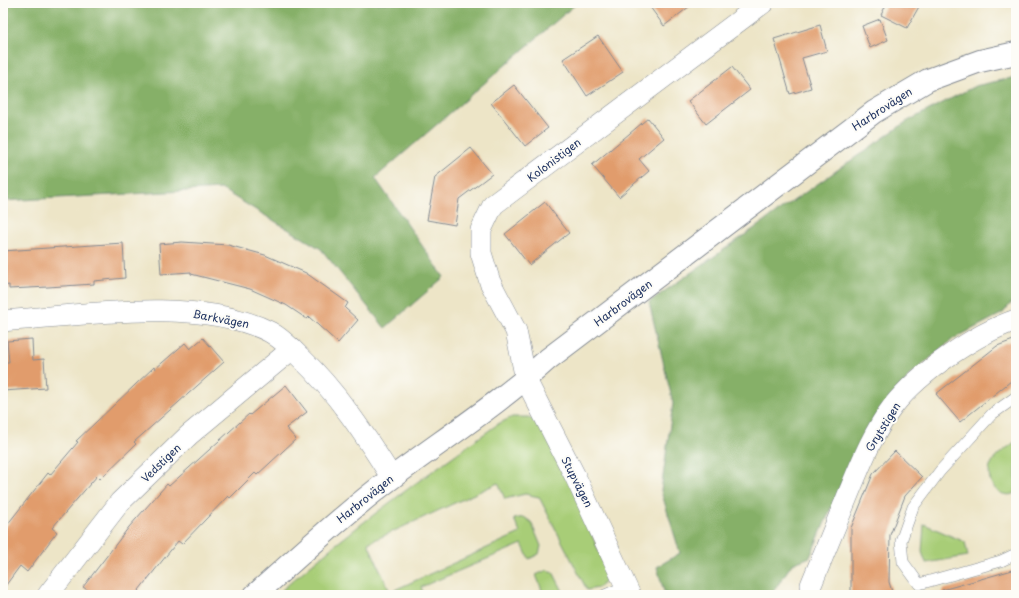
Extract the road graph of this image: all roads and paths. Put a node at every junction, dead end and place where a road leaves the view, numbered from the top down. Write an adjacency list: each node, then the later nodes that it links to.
1 (763, 3): 6 (street, Kolonistigen)
2 (1016, 53): 6 (street, Harbrovägen)
3 (1016, 320): 10 (street, Grytstigen)
4 (3, 321): 5 (street, Barkvägen)
5 (292, 349): 8 (street, Barkvägen); 12 (street, Vedstigen)
6 (526, 380): 8 (street, Harbrovägen); 11 (street, Stupvägen)
7 (1016, 397): 9 (lane)
8 (392, 478): 13 (street, Harbrovägen)
9 (1016, 554)
10 (811, 585)
11 (628, 590): 14 (lane, Stupvägen)
12 (48, 595)
13 (255, 595)
14 (605, 595)

